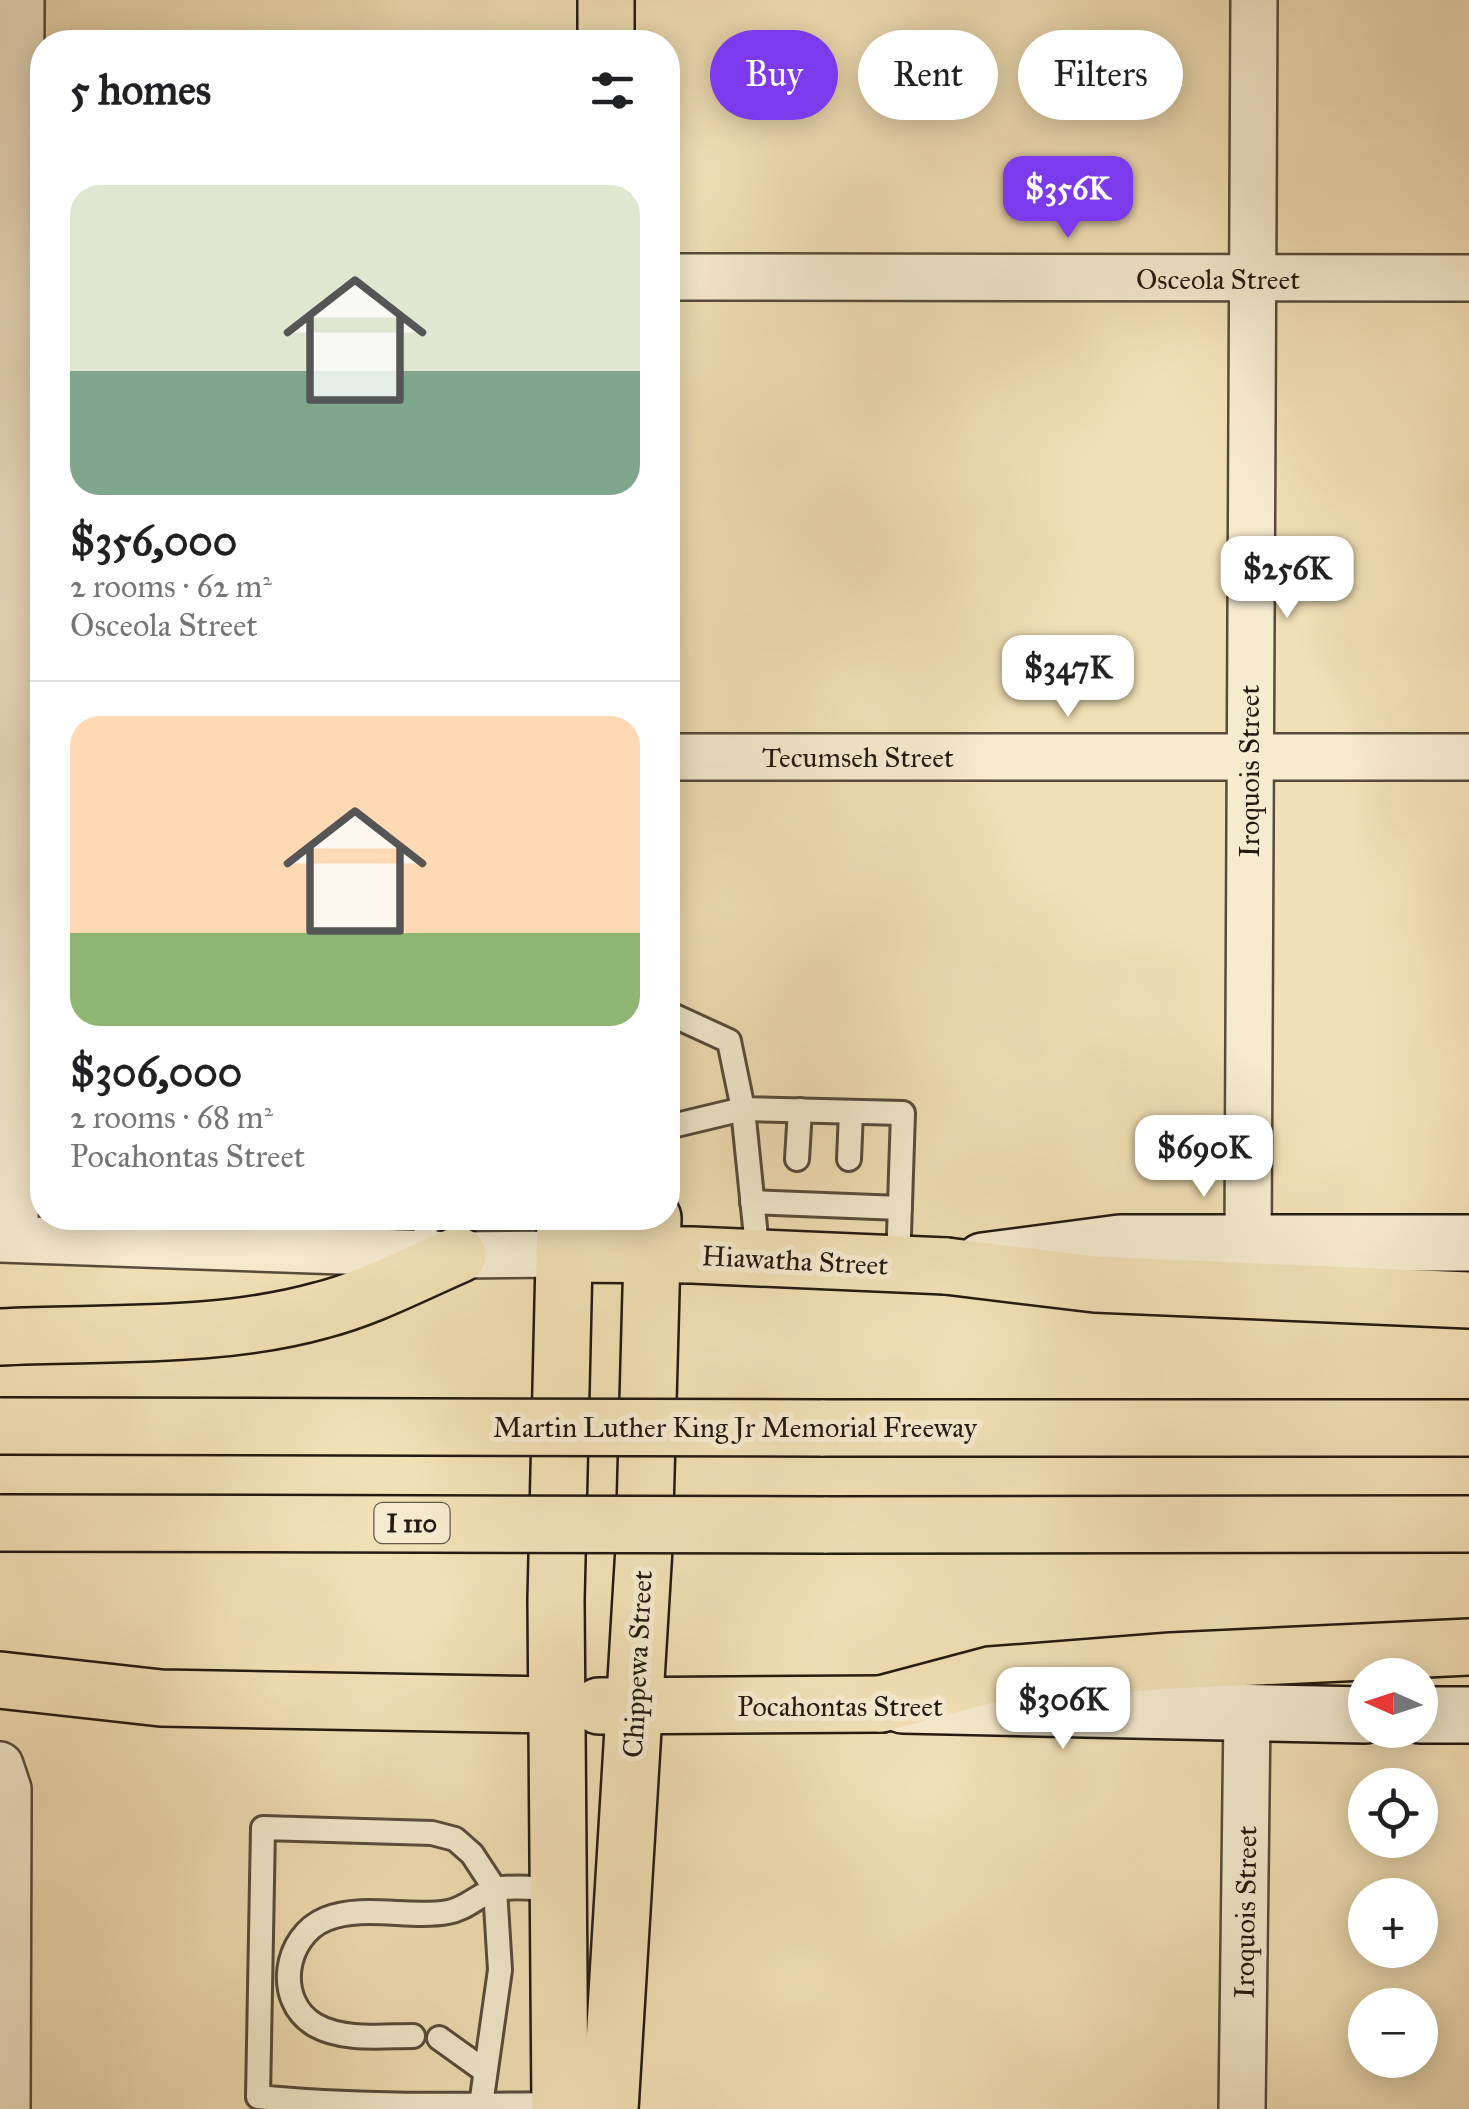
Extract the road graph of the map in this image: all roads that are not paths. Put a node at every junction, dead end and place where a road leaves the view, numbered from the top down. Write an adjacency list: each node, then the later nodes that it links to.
1 (21, 0): 5 (street)
2 (606, 0): 4 (main road)
3 (1254, 0): 8 (street, Iroquois Street)
4 (606, 30)
5 (21, 276): 9 (street)
6 (680, 277): 8 (street, Osceola Street)
7 (1469, 278): 8 (street, Osceola Street)
8 (1251, 279): 12 (street, Iroquois Street)
9 (21, 756): 25 (street)
10 (680, 757): 12 (street, Tecumseh Street)
11 (1469, 757): 12 (street, Tecumseh Street)
12 (1249, 758): 27 (street, Iroquois Street)
13 (680, 1019): 14 (lane)
14 (743, 1109): 15 (lane); 17 (lane); 20 (lane)
15 (800, 1110): 16 (lane); 18 (lane)
16 (851, 1112): 19 (lane); 21 (lane)
17 (680, 1125)
18 (797, 1159)
19 (849, 1159)
20 (752, 1202): 21 (lane); 29 (lane)
21 (900, 1208): 30 (lane)
22 (285, 1233): 25 (street, Hiawatha Street); 26 (street, Hiawatha Street)
23 (564, 1236): 24 (main road, Hiawatha Street); 26 (street, Hiawatha Street); 40 (main road)
24 (653, 1236): 29 (main road, Hiawatha Street); 41 (main road, Chippewa Street)
25 (8, 1238)
26 (436, 1242): 32 (main road)
27 (1248, 1242): 28 (street, Hiawatha Street); 30 (street, Hiawatha Street)
28 (1469, 1243)
29 (758, 1258): 30 (main road, Hiawatha Street)
30 (922, 1265): 31 (main road)
31 (1469, 1300)
32 (0, 1336)
33 (0, 1426): 34 (main road, Martin Luther King Jr Memorial Freeway, bridge)
34 (1469, 1428)
35 (0, 1522): 36 (main road, I 110, bridge)
36 (1469, 1524)
37 (1469, 1647): 39 (main road)
38 (0, 1680): 40 (main road, Pocahontas Street)
39 (881, 1704): 41 (main road, Pocahontas Street); 42 (street, Pocahontas Street)
40 (556, 1705): 41 (main road, Pocahontas Street); 47 (main road)
41 (634, 1706): 54 (main road, Chippewa Street)
42 (1247, 1715): 43 (street, Pocahontas Street); 56 (street, Iroquois Street)
43 (1348, 1715)
44 (1438, 1715): 45 (street)
45 (1469, 1715)
46 (0, 1765): 55 (street)
47 (558, 1889): 48 (lane); 54 (main road)
48 (495, 1890): 49 (lane); 51 (lane); 52 (lane)
49 (413, 2036)
50 (439, 2038): 51 (lane)
51 (485, 2071): 53 (lane)
52 (298, 2105): 53 (lane)
53 (481, 2105): 54 (lane)
54 (576, 2107)
55 (8, 2109)
56 (1242, 2109)

